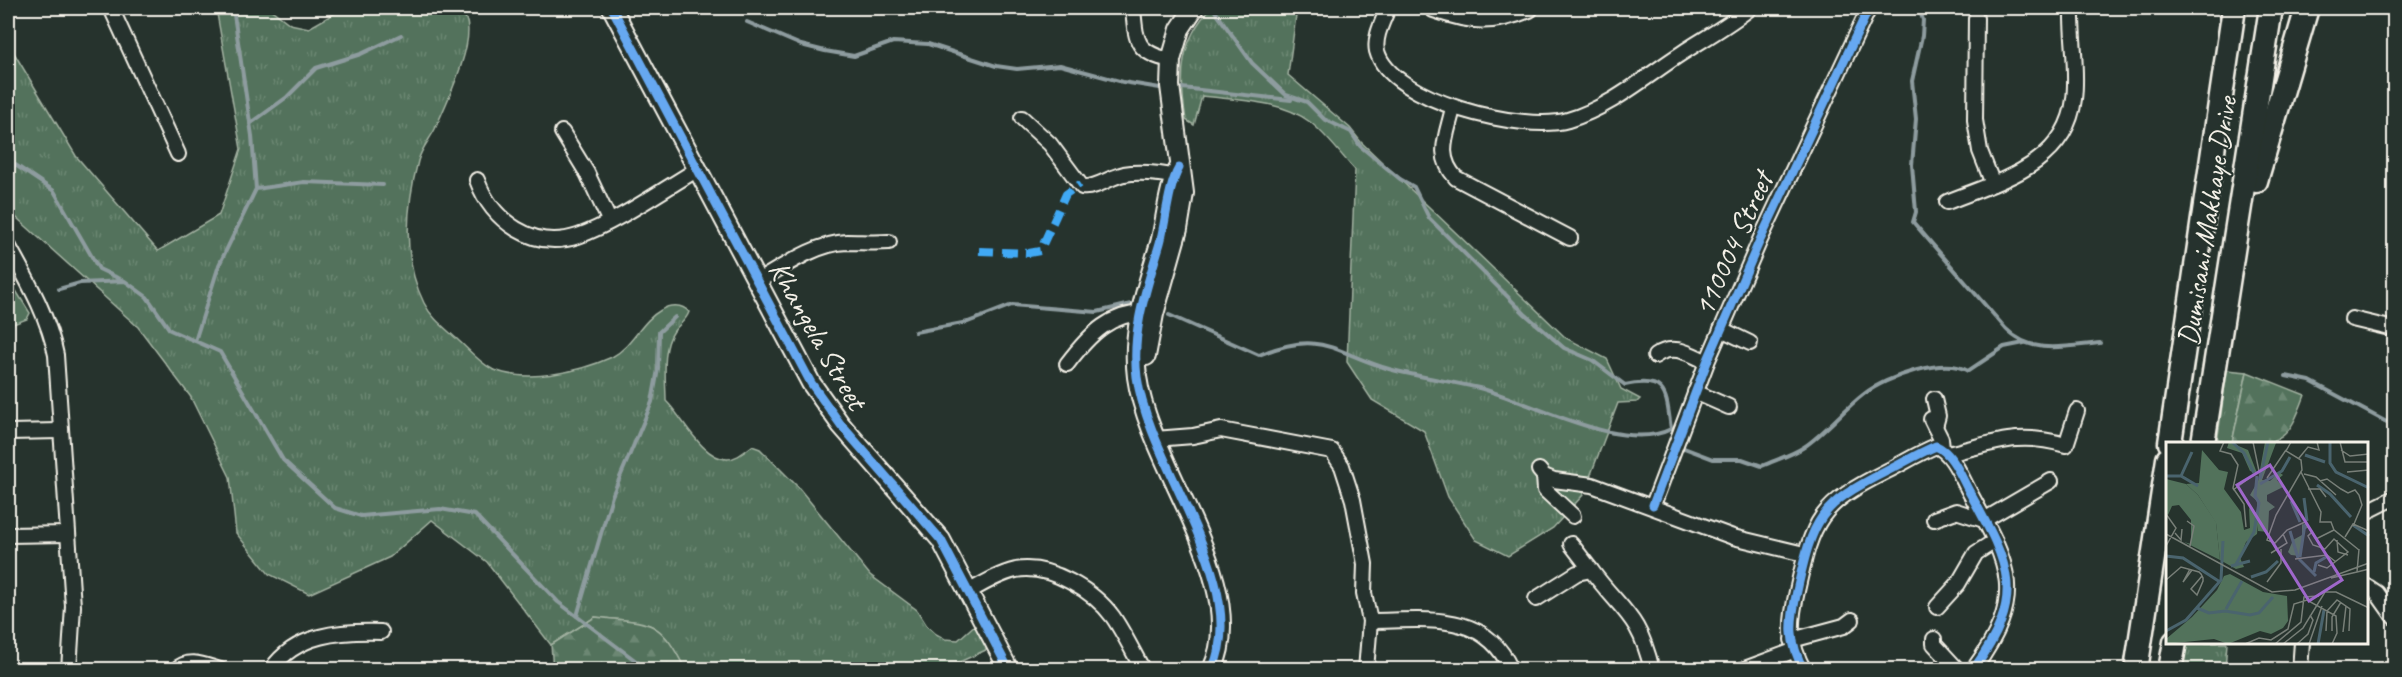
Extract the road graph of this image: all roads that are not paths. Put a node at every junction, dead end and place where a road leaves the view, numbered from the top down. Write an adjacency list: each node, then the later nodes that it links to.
1 (111, 8): 19 (street)
2 (612, 8): 20 (street, Khangela Street)
3 (1133, 8): 15 (street)
4 (1194, 8): 15 (street)
5 (1388, 8): 16 (street)
6 (1434, 8): 7 (street)
7 (1529, 8)
8 (1750, 8): 16 (street)
9 (1869, 8): 33 (street, 110004 Street)
10 (2072, 8): 23 (street)
11 (2234, 8): 46 (main road, Dumisani Makhaye Drive)
12 (2271, 8): 30 (main road, Dumisani Makhaye Drive)
13 (2307, 8): 30 (main road)
14 (1976, 18): 23 (street)
15 (1171, 60): 21 (street)
16 (1453, 108): 26 (street)
17 (1022, 118): 21 (street)
18 (562, 132): 25 (street)
19 (178, 154)
20 (698, 169): 25 (street); 29 (street, Khangela Street)
21 (1179, 174): 31 (street)
22 (477, 180): 25 (street)
23 (1993, 184): 24 (street)
24 (1947, 202)
25 (609, 220)
26 (1570, 238)
27 (889, 243): 29 (street)
28 (8, 245): 43 (street)
29 (758, 281): 64 (street, Khangela Street)
30 (2226, 288): 47 (main road, Dumisani Makhaye Drive)
31 (1146, 313): 38 (street); 45 (street)
32 (2352, 319): 34 (street)
33 (1721, 328): 35 (street); 37 (street, 110004 Street)
34 (2394, 329)
35 (1750, 343)
36 (1655, 356): 37 (street)
37 (1707, 362): 39 (street, 110004 Street)
38 (1067, 364)
39 (1695, 392): 41 (street); 53 (street, 110004 Street)
40 (1934, 399): 48 (street)
41 (1729, 407)
42 (2077, 411): 48 (street)
43 (60, 431): 44 (street); 57 (street)
44 (8, 432)
45 (1155, 439): 69 (street); 81 (street)
46 (2170, 442)
47 (2203, 442)
48 (1945, 451): 56 (street); 61 (street)
49 (2166, 472): 89 (main road)
50 (2051, 481): 56 (street)
51 (2394, 498): 52 (street)
52 (2370, 504)
53 (1653, 506): 54 (street); 61 (street)
54 (1573, 516)
55 (1934, 519): 56 (street)
56 (1984, 520): 59 (street)
57 (67, 534): 58 (street); 75 (street)
58 (8, 535)
59 (1995, 541): 66 (street); 88 (street)
60 (1571, 544): 62 (street)
61 (1804, 554): 74 (street)
62 (1591, 570): 65 (street); 84 (street)
63 (2369, 588): 67 (street)
64 (969, 591): 79 (street, Khangela Street); 80 (street)
65 (1536, 598)
66 (1937, 607)
67 (2394, 616)
68 (1852, 620): 74 (street)
69 (1370, 621): 82 (street); 83 (street)
70 (381, 632): 78 (street)
71 (1934, 639): 87 (street)
72 (2175, 644): 90 (main road)
73 (2302, 644): 91 (street)
74 (1793, 646): 85 (street); 86 (street)
75 (69, 669)
76 (176, 669): 77 (street)
77 (220, 669)
78 (271, 669)
79 (1009, 669)
80 (1143, 669)
81 (1212, 669)
82 (1366, 669)
83 (1511, 669)
84 (1652, 669)
85 (1742, 669)
86 (1804, 669)
87 (1958, 669)
88 (1973, 669)
89 (2136, 669)
90 (2170, 669)
91 (2300, 669)

